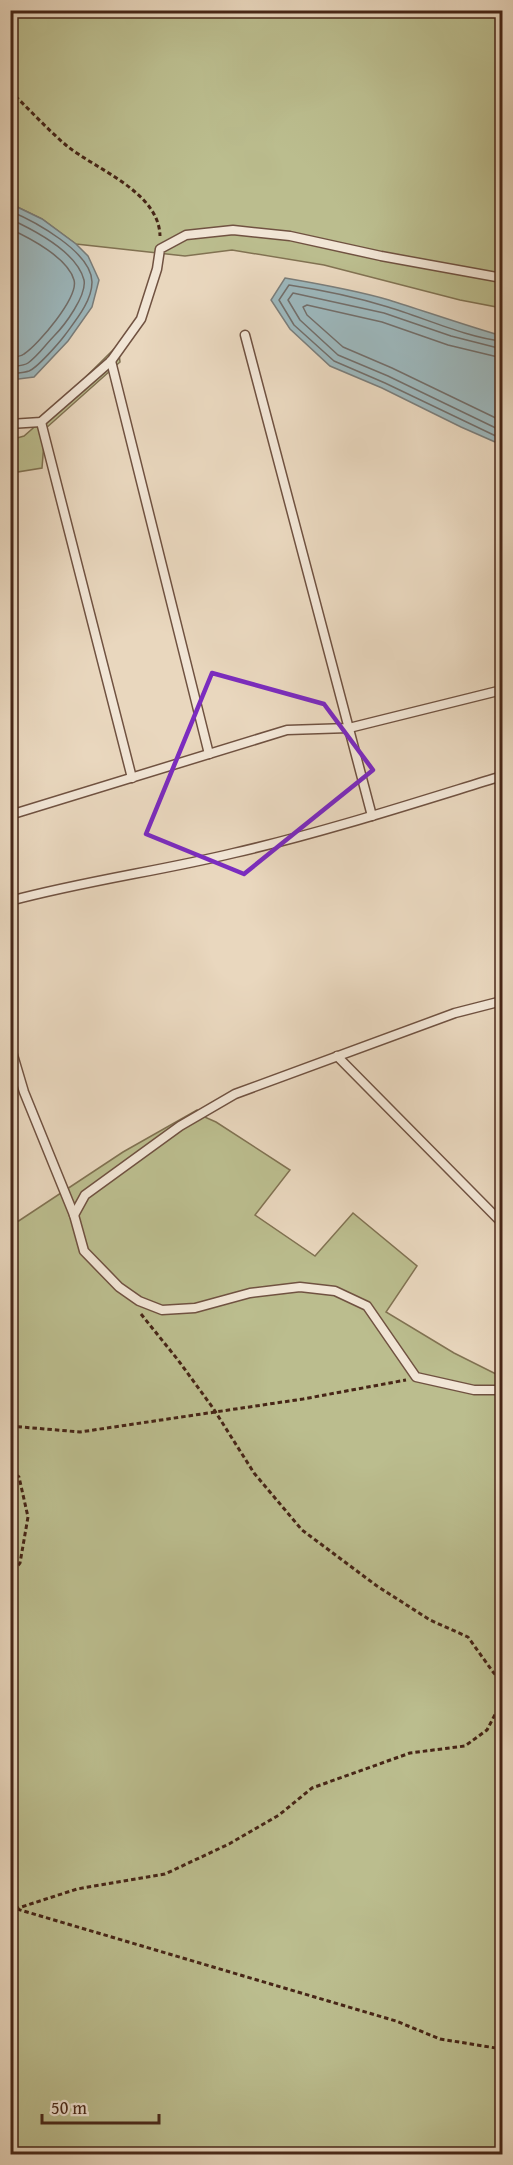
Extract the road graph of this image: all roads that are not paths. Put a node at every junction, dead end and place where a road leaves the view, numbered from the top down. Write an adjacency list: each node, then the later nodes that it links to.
1 (502, 278): 3 (lane)
2 (245, 335): 7 (lane)
3 (111, 361): 4 (lane); 8 (lane)
4 (41, 422): 5 (lane); 10 (lane)
5 (10, 424)
6 (502, 690): 7 (lane)
7 (349, 728): 8 (lane); 12 (lane)
8 (209, 754): 10 (lane)
9 (502, 776): 12 (lane)
10 (132, 778): 11 (lane)
11 (10, 815)
12 (372, 816): 13 (lane)
13 (10, 902)
14 (502, 1001): 16 (lane)
15 (10, 1045): 17 (lane)
16 (337, 1056): 17 (lane); 18 (lane)
17 (74, 1215): 19 (lane)
18 (502, 1223)
19 (502, 1390)

